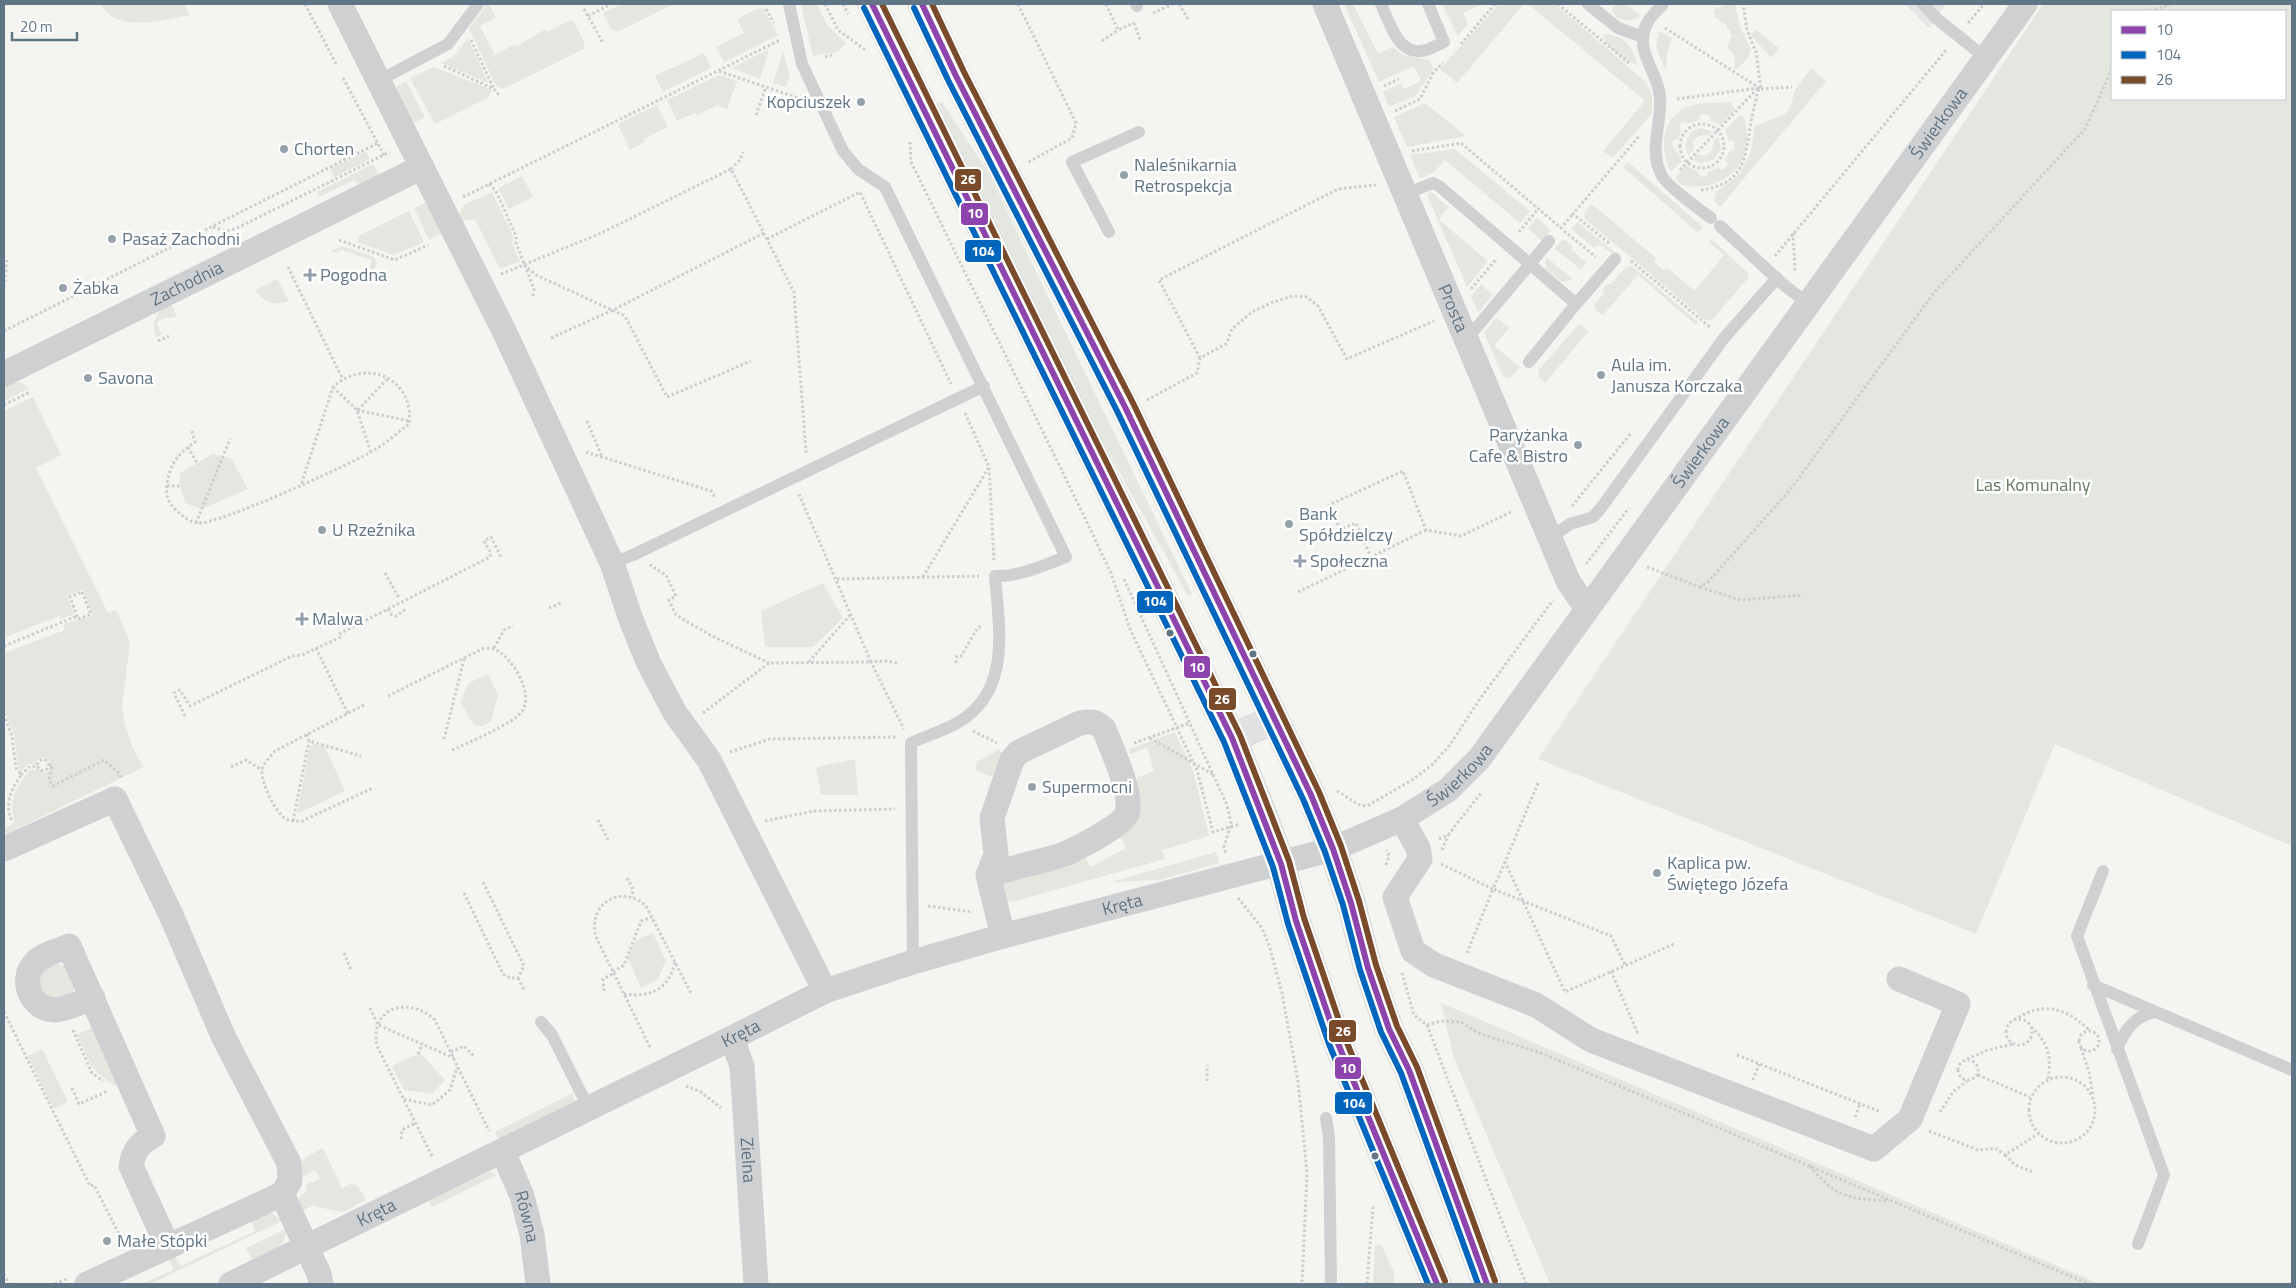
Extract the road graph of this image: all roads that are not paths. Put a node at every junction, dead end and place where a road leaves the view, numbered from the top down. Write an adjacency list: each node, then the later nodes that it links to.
1 (340, 4): 15 (street)
2 (478, 4): 15 (lane)
3 (789, 4): 29 (lane)
4 (872, 4): 34 (main road)
5 (922, 4): 33 (main road)
6 (1325, 4): 18 (street, Prosta)
7 (1381, 4): 8 (lane)
8 (1428, 4)
9 (1588, 4): 13 (lane)
10 (1663, 4): 13 (lane)
11 (1923, 4): 14 (lane)
12 (2025, 4): 14 (street, Świerkowa)
13 (1643, 37): 23 (lane)
14 (1987, 59): 24 (street, Świerkowa)
15 (378, 81): 17 (street)
16 (1139, 132): 19 (lane)
17 (422, 166): 28 (street, Zachodnia); 31 (street)
18 (1405, 194): 22 (lane); 26 (street, Prosta)
19 (1108, 232)
20 (1549, 241): 22 (lane)
21 (1616, 261): 25 (lane)
22 (1530, 264): 25 (lane); 26 (lane)
23 (1780, 282): 24 (lane); 30 (lane)
24 (1807, 303): 32 (street, Świerkowa)
25 (1576, 304): 27 (lane)
26 (1466, 340): 30 (street, Prosta)
27 (1528, 362)
28 (4, 374)
29 (984, 386): 31 (lane); 42 (lane)
30 (1550, 538): 32 (street, Prosta)
31 (612, 563): 45 (street)
32 (1587, 609): 35 (street, Świerkowa)
33 (1274, 720): 34 (main road); 37 (main road)
34 (1232, 738): 38 (main road)
35 (1402, 820): 37 (street, Świerkowa); 43 (street)
36 (4, 849): 55 (street)
37 (1332, 849): 38 (street, Świerkowa); 66 (main road)
38 (1280, 864): 41 (street, Kręta); 65 (main road)
39 (2104, 872): 44 (lane)
40 (988, 875): 40 (street); 41 (street)
41 (1003, 936): 42 (street, Kręta)
42 (913, 962): 45 (street, Kręta)
43 (1899, 979)
44 (2093, 984): 47 (lane); 50 (lane)
45 (825, 991): 49 (street, Kręta)
46 (92, 998): 57 (street)
47 (2155, 1012): 50 (lane); 51 (lane)
48 (541, 1022): 52 (lane)
49 (732, 1038): 52 (street, Kręta); 63 (street, Zielna)
50 (2117, 1049): 56 (lane)
51 (2292, 1070)
52 (589, 1109): 54 (street, Kręta)
53 (1326, 1118): 64 (lane)
54 (503, 1152): 58 (street, Kręta); 62 (street, Równa)
55 (282, 1194): 57 (street); 58 (street)
56 (2138, 1244)
57 (168, 1246): 59 (street)
58 (306, 1248): 60 (street, Kręta); 61 (street)
59 (87, 1284)
60 (231, 1284)
61 (321, 1284)
62 (538, 1284)
63 (756, 1284)
64 (1331, 1284)
65 (1437, 1284)
66 (1487, 1284)

